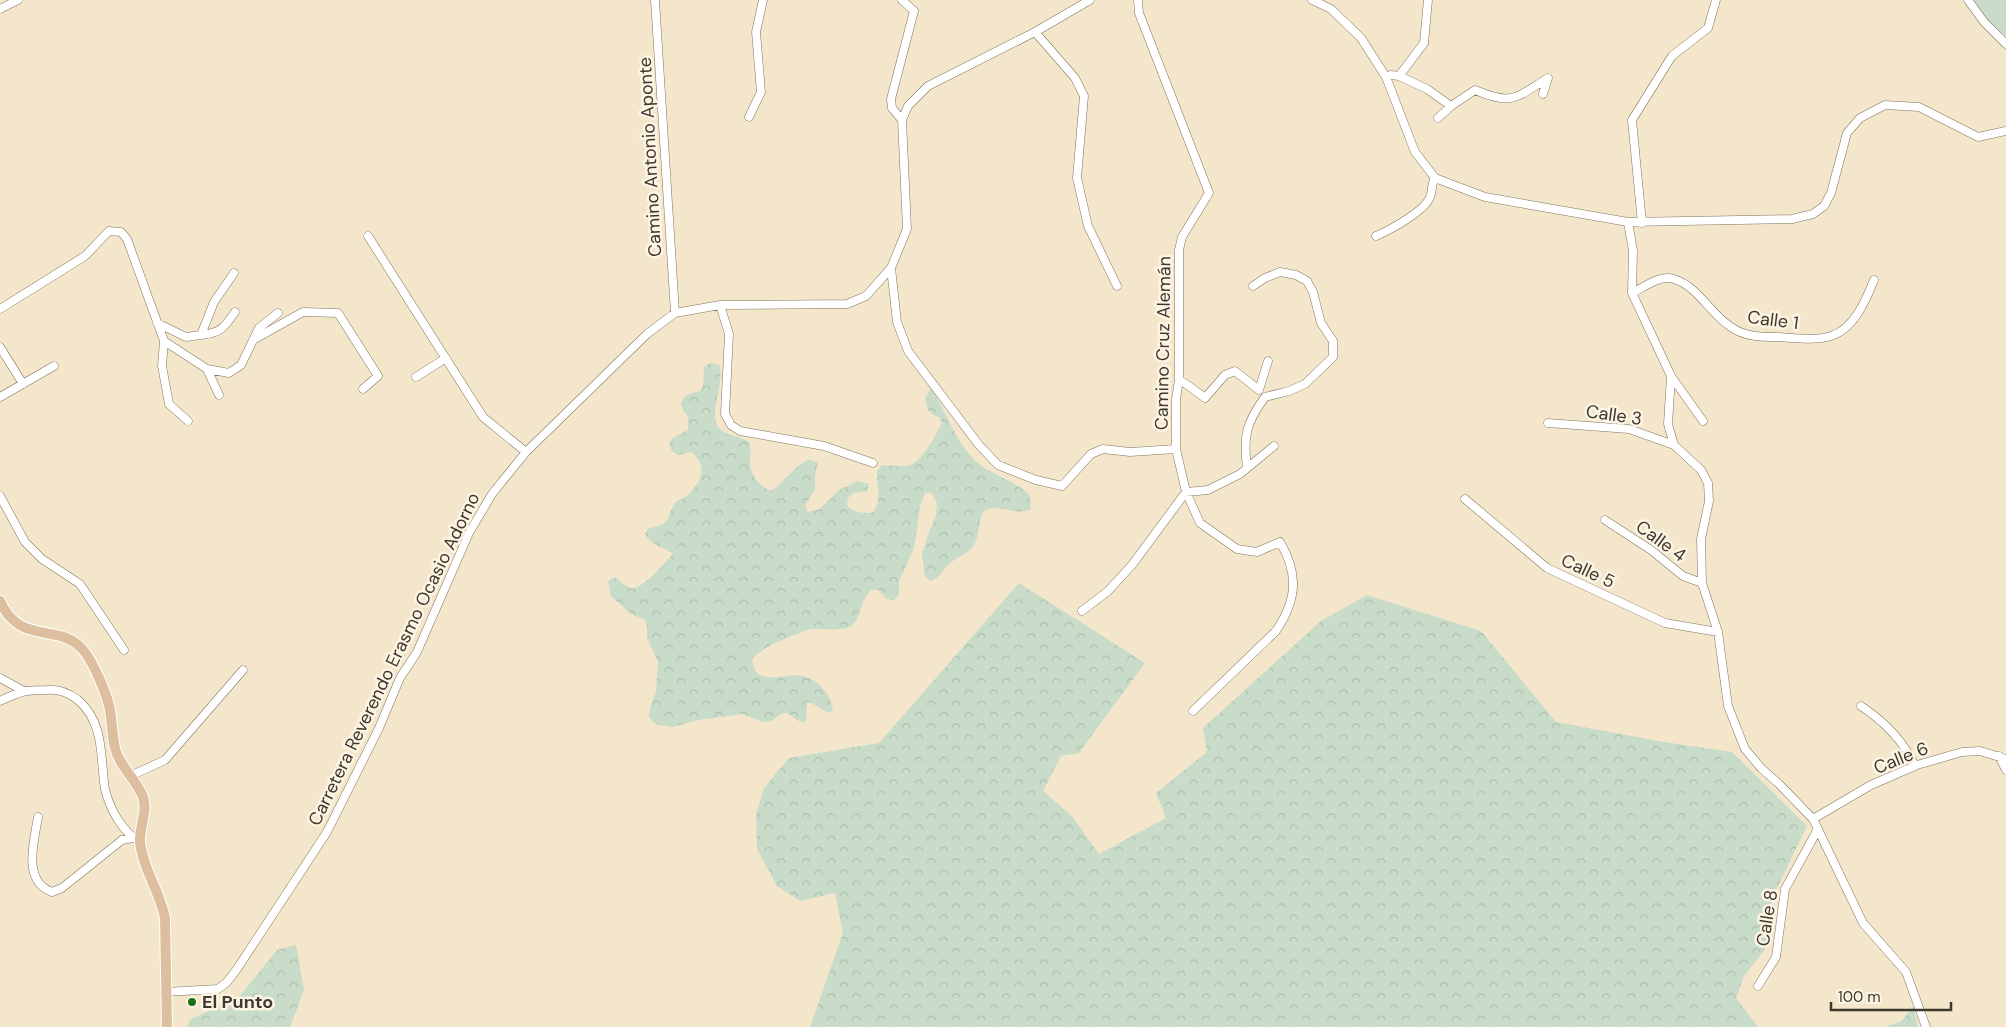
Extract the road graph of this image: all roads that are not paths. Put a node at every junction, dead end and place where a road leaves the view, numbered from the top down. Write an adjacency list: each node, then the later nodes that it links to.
1 (18, 0): 13 (street)
2 (655, 0): 39 (street, Camino Antonio Aponte)
3 (763, 0): 20 (street)
4 (902, 0): 22 (street)
5 (1090, 0): 14 (street)
6 (1138, 0): 51 (street, Camino Cruz Alemán)
7 (1312, 0): 12 (street)
8 (1334, 0): 12 (street)
9 (1428, 0): 16 (street)
10 (1716, 0): 26 (street)
11 (1968, 0): 15 (street)
12 (1331, 9): 17 (street)
13 (0, 10)
14 (1035, 32): 22 (street); 32 (street)
15 (2006, 44)
16 (1400, 76): 17 (street); 19 (street)
17 (1386, 77): 24 (street)
18 (1543, 94): 19 (street)
19 (1451, 106): 21 (street)
20 (749, 117)
21 (1438, 118)
22 (902, 120): 29 (street, Carretera Reverendo Erasmo Ocasio Adorno)
23 (2006, 131): 26 (street)
24 (1435, 178): 25 (street); 28 (street)
25 (1628, 222): 26 (street); 34 (street)
26 (1642, 223)
27 (368, 236): 45 (street)
28 (1376, 236)
29 (891, 268): 35 (street, Carretera Reverendo Erasmo Ocasio Adorno); 61 (street)
30 (234, 273): 41 (street)
31 (1874, 280): 34 (street, Calle 1)
32 (1117, 286)
33 (1253, 286): 64 (street)
34 (1632, 293): 49 (street)
35 (720, 305): 39 (street, Carretera Reverendo Erasmo Ocasio Adorno); 63 (street)
36 (0, 309): 40 (street)
37 (234, 312): 41 (street)
38 (278, 313): 43 (street)
39 (675, 313): 62 (street, Carretera Reverendo Erasmo Ocasio Adorno)
40 (157, 323): 41 (street); 42 (street)
41 (201, 335)
42 (164, 340): 48 (street); 56 (street)
43 (252, 341): 48 (street); 53 (street)
44 (0, 347): 52 (street)
45 (446, 358): 50 (street); 62 (street)
46 (1268, 361): 51 (street)
47 (54, 366): 52 (street)
48 (207, 369): 54 (street)
49 (1671, 376): 57 (street); 59 (street)
50 (416, 377)
51 (1179, 380): 61 (street, Camino Cruz Alemán)
52 (23, 384): 55 (street)
53 (363, 389)
54 (219, 395)
55 (0, 397)
56 (188, 421)
57 (1703, 421)
58 (1548, 423): 59 (street, Calle 3)
59 (1674, 445): 69 (street)
60 (1274, 446): 64 (street)
61 (1176, 449): 65 (street, Camino Cruz Alemán)
62 (526, 452): 89 (street, Carretera Reverendo Erasmo Ocasio Adorno)
63 (873, 463)
64 (1247, 468): 65 (street)
65 (1186, 492): 71 (street); 79 (street, Camino Cruz Alemán)
66 (0, 496): 73 (street)
67 (1465, 499): 72 (street, Calle 5)
68 (1605, 520): 69 (street, Calle 4)
69 (1702, 583): 72 (street)
70 (0, 601): 83 (main road)
71 (1082, 611)
72 (1718, 632): 85 (street)
73 (124, 650)
74 (243, 670): 83 (street)
75 (0, 678): 76 (street)
76 (22, 690): 77 (street); 87 (street)
77 (0, 701)
78 (1861, 706): 81 (street)
79 (1193, 711)
80 (2002, 758): 81 (street, Calle 6); 82 (street)
81 (1915, 766): 85 (street, Calle 6)
82 (2006, 770)
83 (130, 776): 87 (main road)
84 (38, 816): 87 (street)
85 (1813, 820): 86 (street)
86 (1818, 829): 88 (street, Calle 8); 91 (street)
87 (136, 839): 89 (main road)
88 (1758, 986)
89 (166, 992): 90 (main road)
90 (167, 1027)
91 (1926, 1027)

